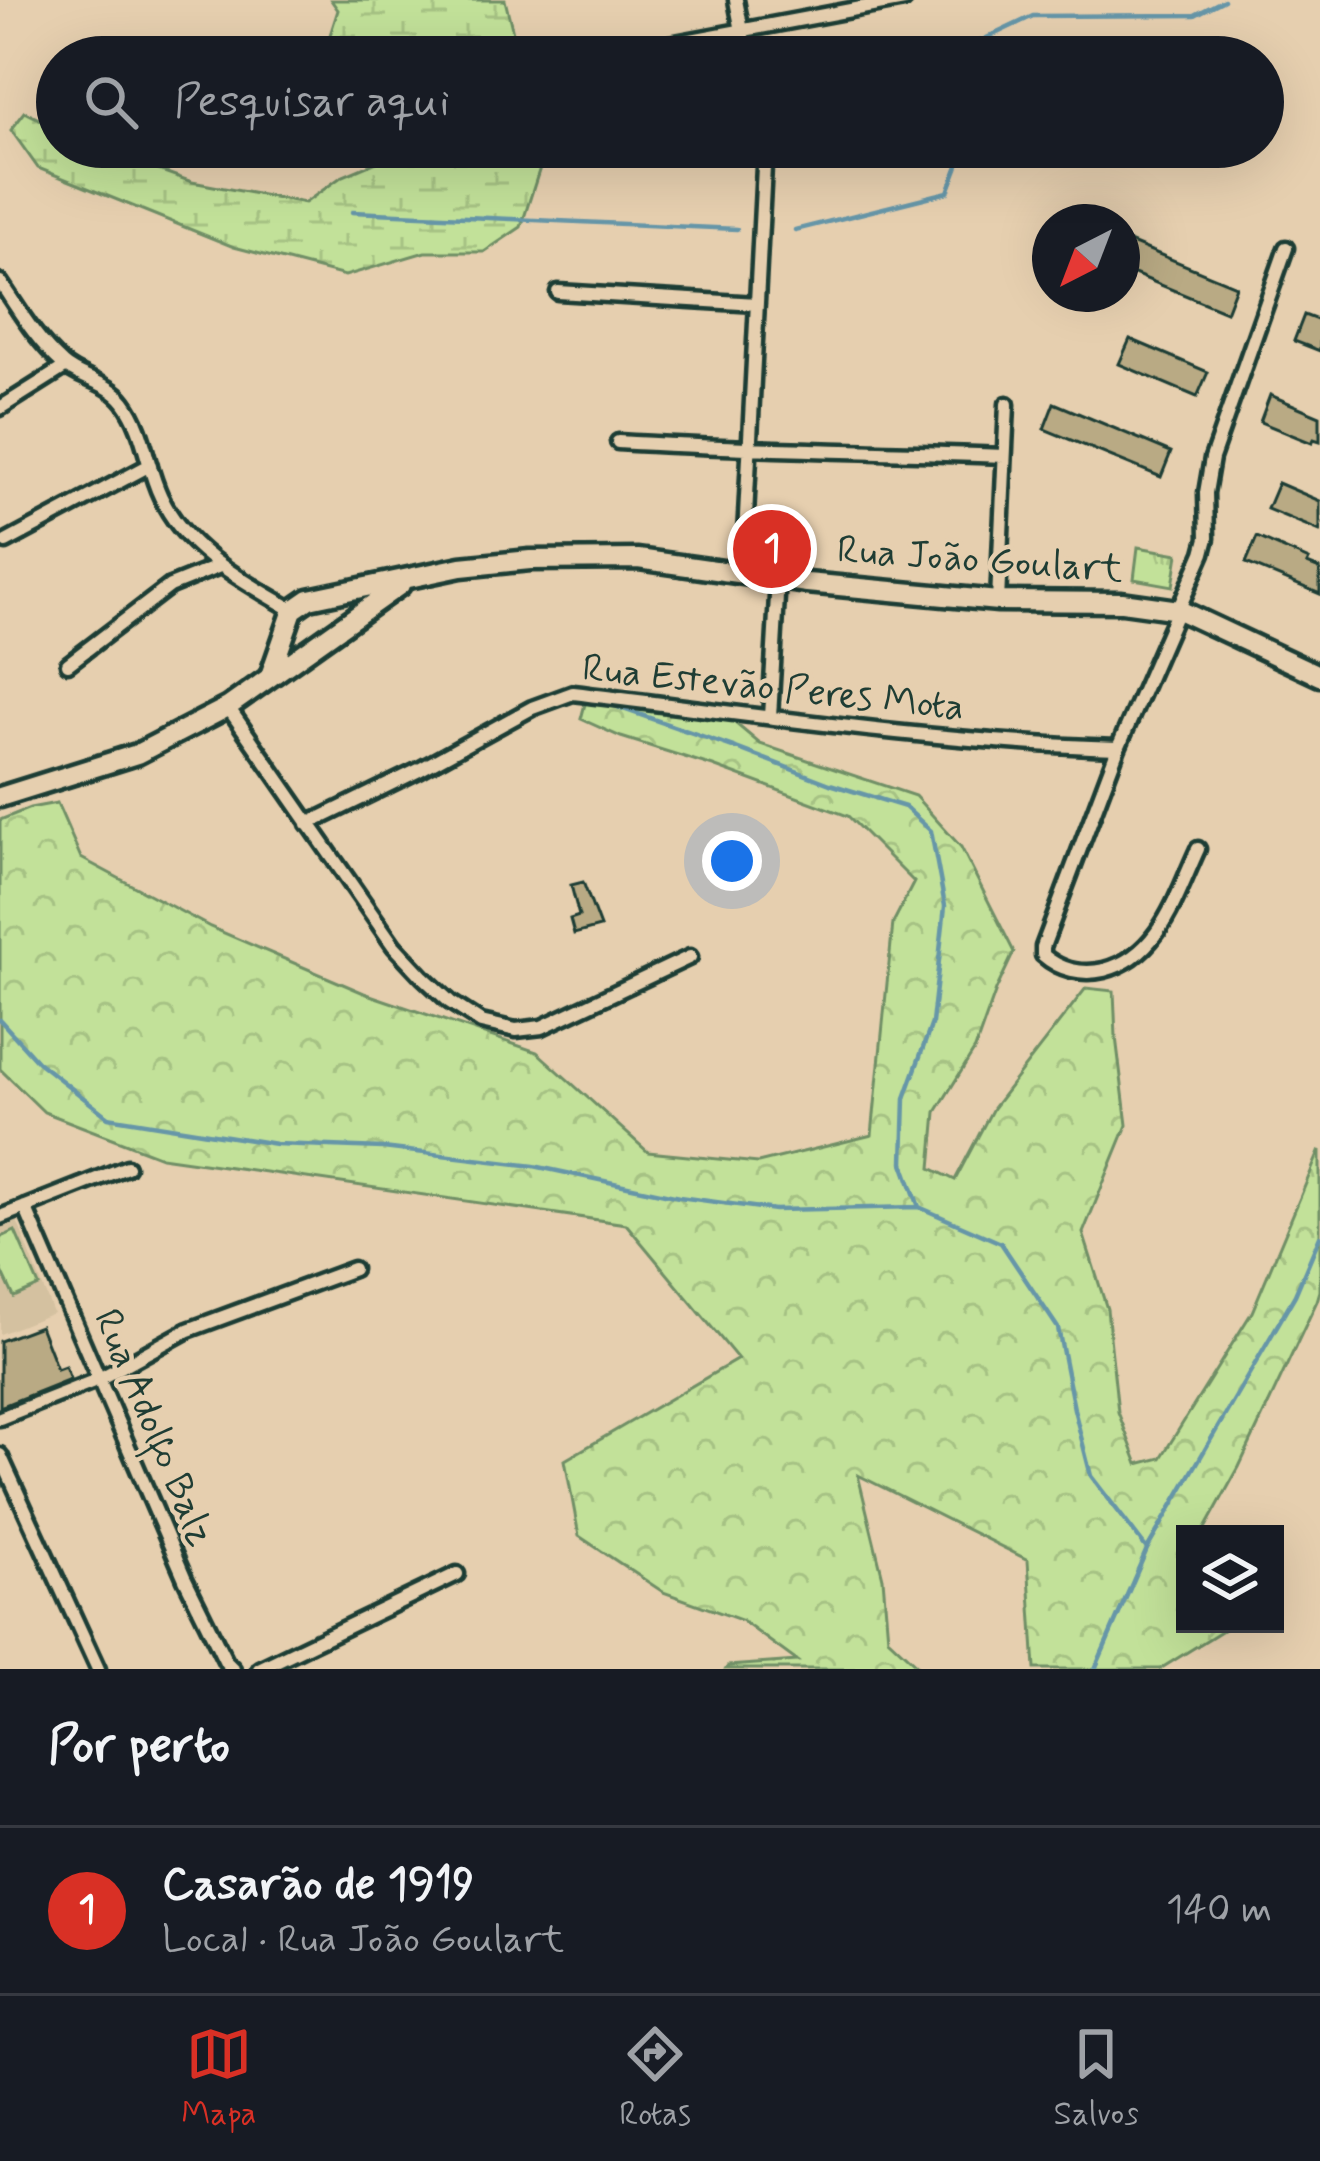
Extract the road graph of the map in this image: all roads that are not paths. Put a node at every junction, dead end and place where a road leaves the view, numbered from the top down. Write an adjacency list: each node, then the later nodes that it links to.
1 (736, 0): 3 (street)
2 (904, 0): 3 (street)
3 (742, 30): 4 (street); 5 (street)
4 (710, 36)
5 (743, 36)
6 (764, 168): 10 (street)
7 (1286, 248): 25 (street)
8 (0, 282): 11 (street)
9 (558, 292): 10 (street)
10 (757, 304): 15 (street)
11 (65, 367): 13 (street); 17 (street)
12 (1007, 404): 16 (street)
13 (0, 408)
14 (618, 442): 15 (street)
15 (750, 450): 16 (street); 20 (street)
16 (1004, 457): 23 (street)
17 (150, 465): 18 (street); 19 (street)
18 (6, 542)
19 (220, 566): 24 (street); 27 (street)
20 (742, 574): 21 (street, Rua João Goulart); 22 (street, Rua João Goulart)
21 (409, 579): 24 (street, Rua João Goulart); 26 (street, Rua João Goulart)
22 (778, 579): 23 (street, Rua João Goulart); 31 (street)
23 (998, 601): 25 (street, Rua João Goulart)
24 (297, 610): 26 (street); 26 (street); 28 (street)
25 (1179, 610): 29 (street, Rua João Goulart); 32 (street)
26 (324, 637): 28 (street, Rua João Goulart)
27 (68, 664)
28 (270, 676): 30 (street, Rua João Goulart)
29 (1320, 676)
30 (228, 707): 33 (street, Rua João Goulart); 34 (street)
31 (770, 717): 32 (street, Rua Estevão Peres Mota); 34 (street, Rua Estevão Peres Mota)
32 (1118, 748): 35 (street)
33 (0, 797)
34 (308, 824): 36 (street)
35 (1198, 849)
36 (689, 957)
37 (127, 1167): 38 (street)
38 (25, 1208): 39 (street); 41 (street, Rua Adolfo Balz)
39 (0, 1217)
40 (353, 1269): 41 (street)
41 (99, 1379): 42 (street); 46 (street, Rua Adolfo Balz)
42 (0, 1418)
43 (0, 1455): 45 (street)
44 (457, 1574): 47 (street)
45 (98, 1669)
46 (233, 1669)
47 (259, 1669)

